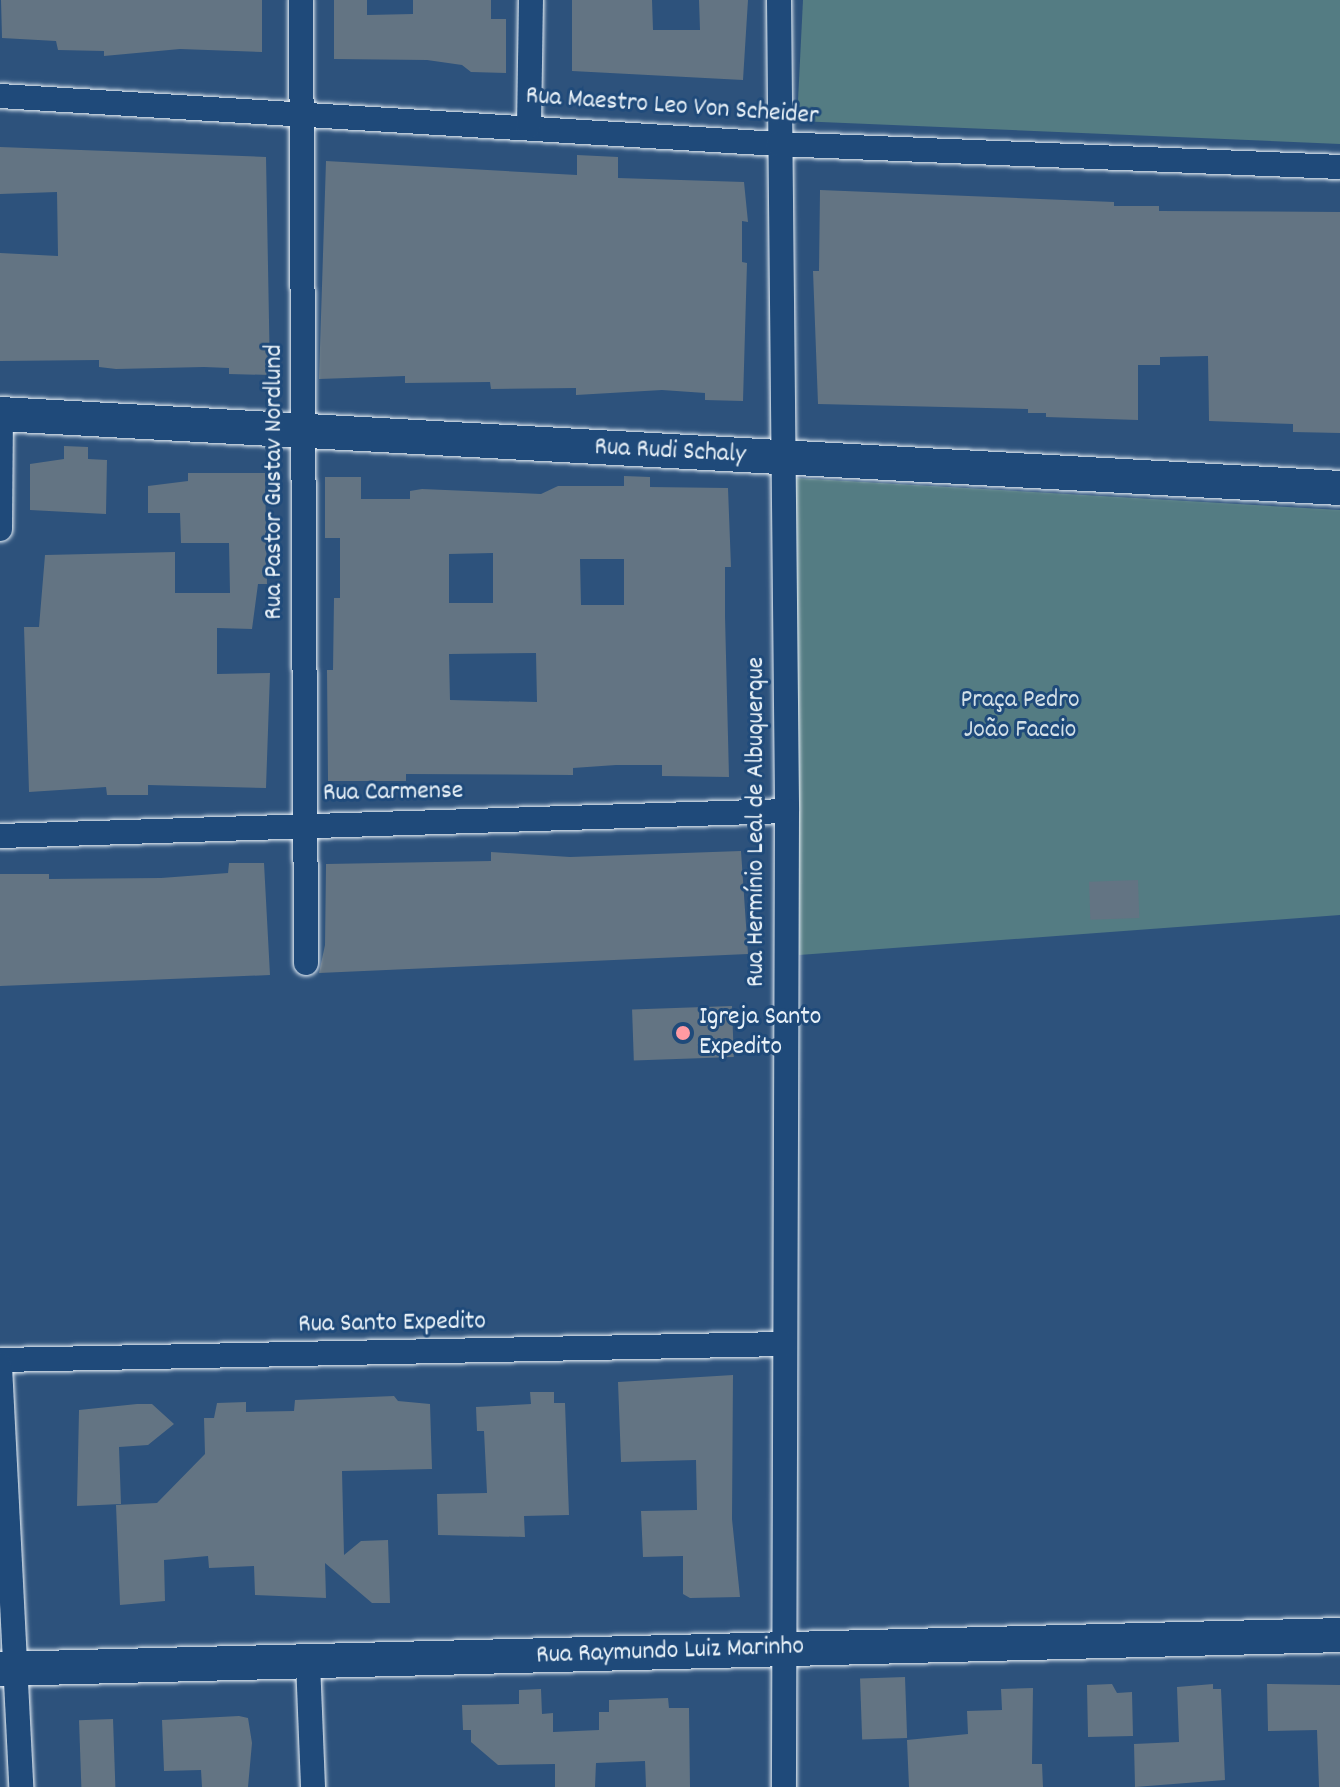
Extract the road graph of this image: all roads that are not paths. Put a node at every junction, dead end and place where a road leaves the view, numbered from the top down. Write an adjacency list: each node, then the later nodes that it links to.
1 (301, 0): 5 (street, Rua Pastor Gustav Nordlund)
2 (531, 0): 6 (street)
3 (779, 0): 7 (street, Rua Hermínio Leal de Albuquerque)
4 (0, 96): 5 (street, Rua Maestro Leo Von Scheider)
5 (302, 111): 6 (street, Rua Maestro Leo Von Scheider); 10 (street, Rua Pastor Gustav Nordlund)
6 (529, 126): 7 (street, Rua Maestro Leo Von Scheider)
7 (778, 144): 8 (street, Rua Maestro Leo Von Scheider); 11 (street, Rua Hermínio Leal de Albuquerque)
8 (1340, 167)
9 (1, 414): 10 (street, Rua Rudi Schaly); 13 (street)
10 (303, 433): 11 (street, Rua Rudi Schaly); 15 (street, Rua Pastor Gustav Nordlund)
11 (781, 458): 12 (street, Rua Rudi Schaly); 14 (street, Rua Hermínio Leal de Albuquerque)
12 (1340, 488)
13 (0, 529)
14 (787, 811): 15 (street, Rua Carmense); 18 (street, Rua Hermínio Leal de Albuquerque)
15 (304, 823): 16 (street, Rua Carmense); 17 (street, Rua Pastor Gustav Nordlund)
16 (0, 836)
17 (306, 963)
18 (785, 1344): 19 (street, Rua Santo Expedito); 22 (street, Rua Hermínio Leal de Albuquerque)
19 (0, 1360)
20 (0, 1366): 24 (street)
21 (1340, 1635): 22 (street, Rua Raymundo Luiz Marinho)
22 (781, 1648): 23 (street, Rua Raymundo Luiz Marinho); 27 (street, Rua Hermínio Leal de Albuquerque)
23 (308, 1662): 24 (street, Rua Raymundo Luiz Marinho); 26 (street)
24 (7, 1669): 25 (street)
25 (21, 1787)
26 (313, 1787)
27 (784, 1787)

